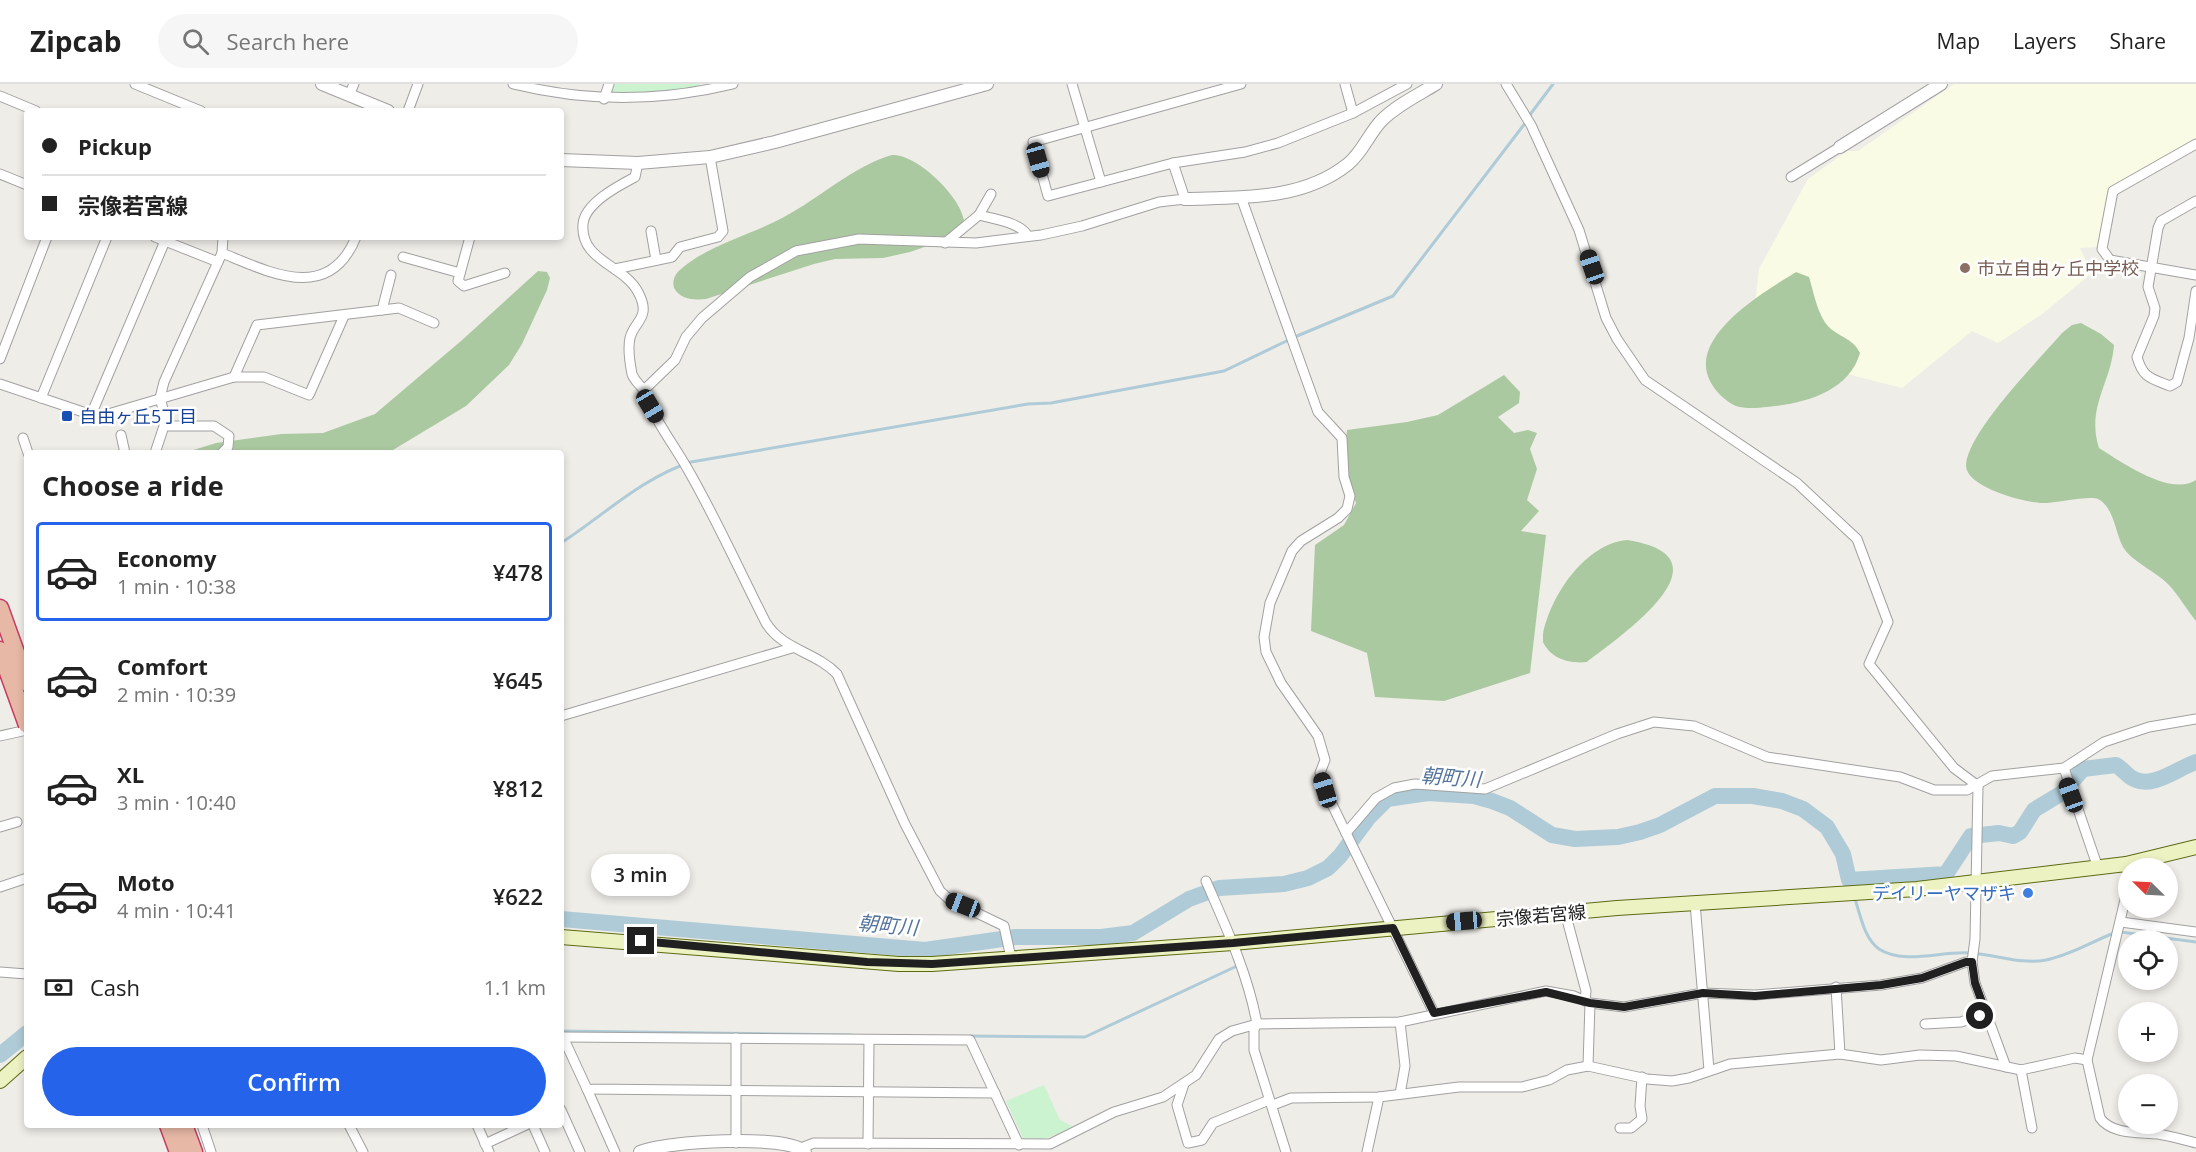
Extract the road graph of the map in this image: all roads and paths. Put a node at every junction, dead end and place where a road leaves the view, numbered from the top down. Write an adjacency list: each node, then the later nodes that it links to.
1 (135, 84): 20 (street)
2 (322, 84): 16 (street)
3 (418, 84): 22 (street)
4 (513, 84): 15 (street)
5 (609, 84): 18 (street)
6 (733, 84): 18 (street)
7 (987, 84): 27 (street)
8 (1072, 84): 24 (street)
9 (1241, 84): 24 (street)
10 (1345, 84): 23 (street)
11 (1407, 84): 23 (street)
12 (1436, 84): 36 (street)
13 (1506, 84): 88 (street)
14 (1938, 85): 26 (street)
15 (545, 87): 18 (street)
16 (351, 90): 21 (street)
17 (0, 96): 19 (street)
18 (604, 99)
19 (29, 108)
20 (194, 108)
21 (383, 108)
22 (409, 108)
23 (1353, 113): 30 (street)
24 (1085, 127): 33 (street); 33 (street)
25 (2196, 144): 54 (street)
26 (1840, 147): 32 (street)
27 (710, 157): 29 (street); 52 (street)
28 (564, 160): 29 (street)
29 (638, 163): 53 (street)
30 (1173, 163): 33 (street); 37 (street)
31 (0, 174): 34 (street)
32 (1791, 177)
33 (1101, 182)
34 (24, 184)
35 (992, 194): 39 (street)
36 (1241, 197): 37 (street); 91 (street)
37 (1185, 199): 41 (street)
38 (2196, 201): 54 (street)
39 (979, 215): 41 (street); 49 (street)
40 (651, 231): 52 (street)
41 (1028, 236): 49 (street)
42 (46, 240): 63 (street)
43 (105, 240): 67 (street)
44 (160, 240): 69 (street)
45 (163, 240): 51 (street)
46 (223, 240): 51 (street)
47 (354, 240): 51 (street)
48 (469, 240): 55 (street)
49 (945, 243): 66 (street)
50 (403, 257): 55 (street)
51 (220, 258): 68 (street)
52 (656, 260): 53 (street)
53 (615, 269): 66 (street)
54 (2151, 269): 58 (street); 59 (street)
55 (460, 273): 56 (street)
56 (505, 273)
57 (391, 275): 60 (street)
58 (2196, 275)
59 (2196, 291)
60 (382, 310): 61 (street); 62 (street)
61 (344, 316): 64 (street); 64 (street)
62 (434, 323)
63 (0, 359)
64 (234, 377): 68 (street)
65 (0, 384): 67 (street)
66 (644, 390): 78 (street)
67 (41, 398): 69 (street)
68 (160, 398): 69 (street); 70 (street)
69 (91, 415)
70 (165, 426): 75 (street); 76 (street)
71 (121, 435): 74 (street)
72 (23, 438): 73 (street)
73 (27, 450)
74 (124, 450)
75 (156, 450)
76 (225, 450)
77 (0, 608): 79 (highway)
78 (792, 648): 83 (street); 108 (street)
79 (13, 661): 80 (highway, bridge); 81 (street); 82 (highway, bridge)
80 (24, 678)
81 (0, 682)
82 (24, 711)
83 (564, 715)
84 (2196, 719): 87 (street)
85 (24, 731): 86 (street)
86 (0, 736)
87 (2064, 768): 88 (street); 94 (street)
88 (1978, 786): 91 (street); 98 (street)
89 (17, 822): 90 (street)
90 (0, 827)
91 (1346, 833): 104 (street)
92 (2196, 847): 93 (main road, 宗像若宮線)
93 (2163, 858)
94 (2098, 868): 95 (main road, 宗像若宮線); 98 (main road, 宗像若宮線)
95 (2118, 869)
96 (24, 879): 99 (street)
97 (1206, 881): 107 (street)
98 (1974, 882): 100 (main road, 宗像若宮線); 109 (street)
99 (0, 887)
100 (1695, 903): 101 (main road, 宗像若宮線); 113 (street)
101 (1565, 912): 104 (main road, 宗像若宮線); 114 (street)
102 (2122, 918): 103 (street)
103 (2121, 922): 105 (street); 125 (street)
104 (1393, 928): 107 (main road, 宗像若宮線); 115 (street)
105 (2196, 932)
106 (564, 937): 108 (main road, 宗像若宮線)
107 (1233, 943): 108 (main road, 宗像若宮線); 118 (street)
108 (1011, 958)
109 (1972, 962): 112 (street); 116 (street)
110 (0, 972): 111 (street)
111 (24, 974)
112 (1836, 987): 113 (street); 124 (street)
113 (1703, 993): 114 (street); 129 (street)
114 (1588, 1002): 115 (street); 127 (street)
115 (1434, 1013): 117 (street)
116 (1986, 1013): 119 (street); 128 (street)
117 (1400, 1022): 118 (street); 138 (street)
118 (1257, 1024): 133 (street); 140 (street)
119 (1925, 1024)
120 (564, 1037): 121 (street)
121 (736, 1038): 122 (street); 135 (street)
122 (869, 1040): 136 (street); 137 (street)
123 (564, 1041): 134 (street)
124 (1840, 1054): 128 (street); 129 (street)
125 (2087, 1060): 130 (street); 152 (street)
126 (24, 1061): 132 (main road)
127 (1588, 1066): 131 (street); 138 (street)
128 (2006, 1067): 130 (street)
129 (1709, 1070): 131 (street)
130 (2021, 1070): 150 (street)
131 (1642, 1077): 149 (street)
132 (0, 1081)
133 (1184, 1084): 140 (street); 154 (street)
134 (587, 1089): 135 (street); 165 (street)
135 (736, 1090): 136 (street); 151 (street)
136 (869, 1092): 137 (street); 153 (street)
137 (995, 1093): 154 (street)
138 (1400, 1094): 139 (street)
139 (1379, 1097): 140 (street); 167 (street)
140 (1271, 1103): 166 (street)
141 (564, 1117): 164 (street)
142 (169, 1128): 159 (highway)
143 (185, 1128): 160 (highway)
144 (203, 1128): 161 (street)
145 (354, 1128): 162 (street)
146 (478, 1128): 155 (street)
147 (521, 1128): 155 (street)
148 (534, 1128): 163 (street)
149 (1620, 1128)
150 (2032, 1128)
151 (736, 1143): 157 (street); 158 (street)
152 (2196, 1143)
153 (868, 1144): 156 (street); 157 (street)
154 (1019, 1145): 156 (street)
155 (487, 1148)
156 (988, 1148)
157 (803, 1150)
158 (643, 1151)
159 (178, 1152)
160 (194, 1152)
161 (211, 1152)
162 (363, 1152)
163 (545, 1152)
164 (580, 1152)
165 (615, 1152)
166 (1286, 1152)
167 (1367, 1152)

